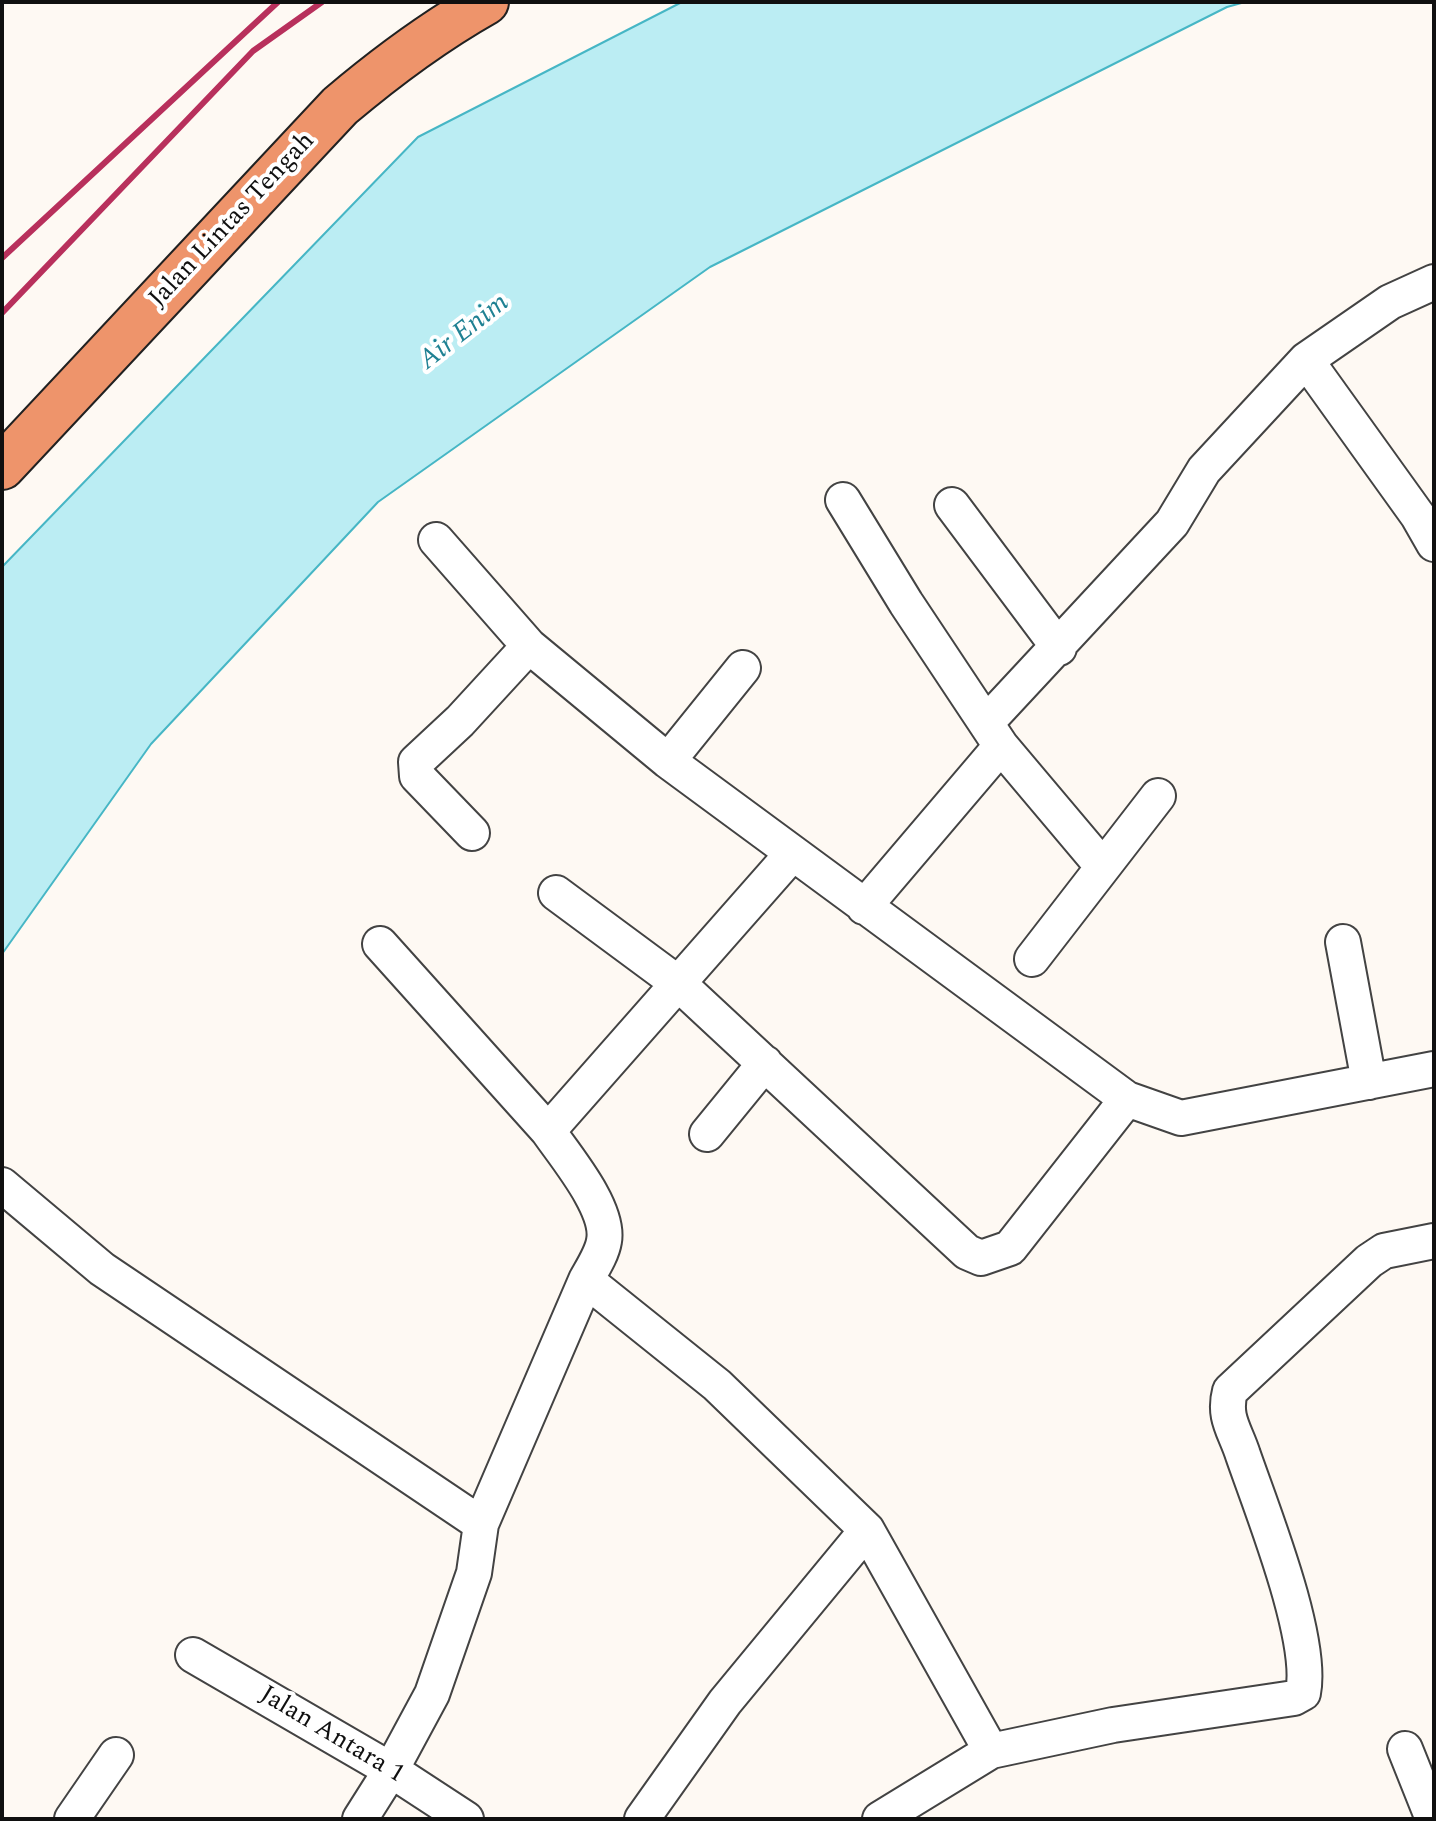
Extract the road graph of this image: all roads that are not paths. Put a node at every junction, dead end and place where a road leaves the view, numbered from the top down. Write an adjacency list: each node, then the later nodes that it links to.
1 (486, 2): 4 (highway, Jalan Lintas Tengah)
2 (1434, 282): 3 (street)
3 (1306, 360): 8 (street); 10 (street)
4 (2, 467)
5 (843, 500): 12 (street)
6 (952, 505): 10 (street)
7 (436, 540): 9 (street)
8 (1434, 544)
9 (529, 646): 13 (street); 15 (street)
10 (1059, 648): 12 (street)
11 (743, 668): 13 (street)
12 (994, 735): 17 (street); 19 (street)
13 (668, 761): 16 (street)
14 (1158, 796): 17 (street)
15 (472, 833)
16 (792, 854): 19 (street); 23 (street)
17 (1103, 867): 22 (street)
18 (556, 893): 23 (street)
19 (864, 907): 27 (street)
20 (1343, 942): 26 (street)
21 (380, 944): 28 (street)
22 (1032, 959)
23 (679, 984): 24 (street); 28 (street)
24 (765, 1063): 27 (street); 29 (street)
25 (1434, 1069): 26 (street)
26 (1369, 1082): 27 (street)
27 (1127, 1099)
28 (548, 1131): 32 (street)
29 (707, 1134)
30 (2, 1185): 33 (street)
31 (1434, 1241): 37 (street)
32 (586, 1280): 33 (street); 34 (street)
33 (481, 1524): 39 (street)
34 (867, 1530): 37 (street); 43 (street)
35 (193, 1655): 39 (street, Jalan Antara 1)
36 (1405, 1749): 45 (street)
37 (991, 1751): 44 (street)
38 (116, 1755): 40 (street)
39 (391, 1770): 41 (street); 42 (street, Jalan Antara 1)
40 (72, 1819)
41 (360, 1819)
42 (466, 1819)
43 (642, 1819)
44 (880, 1819)
45 (1433, 1819)

